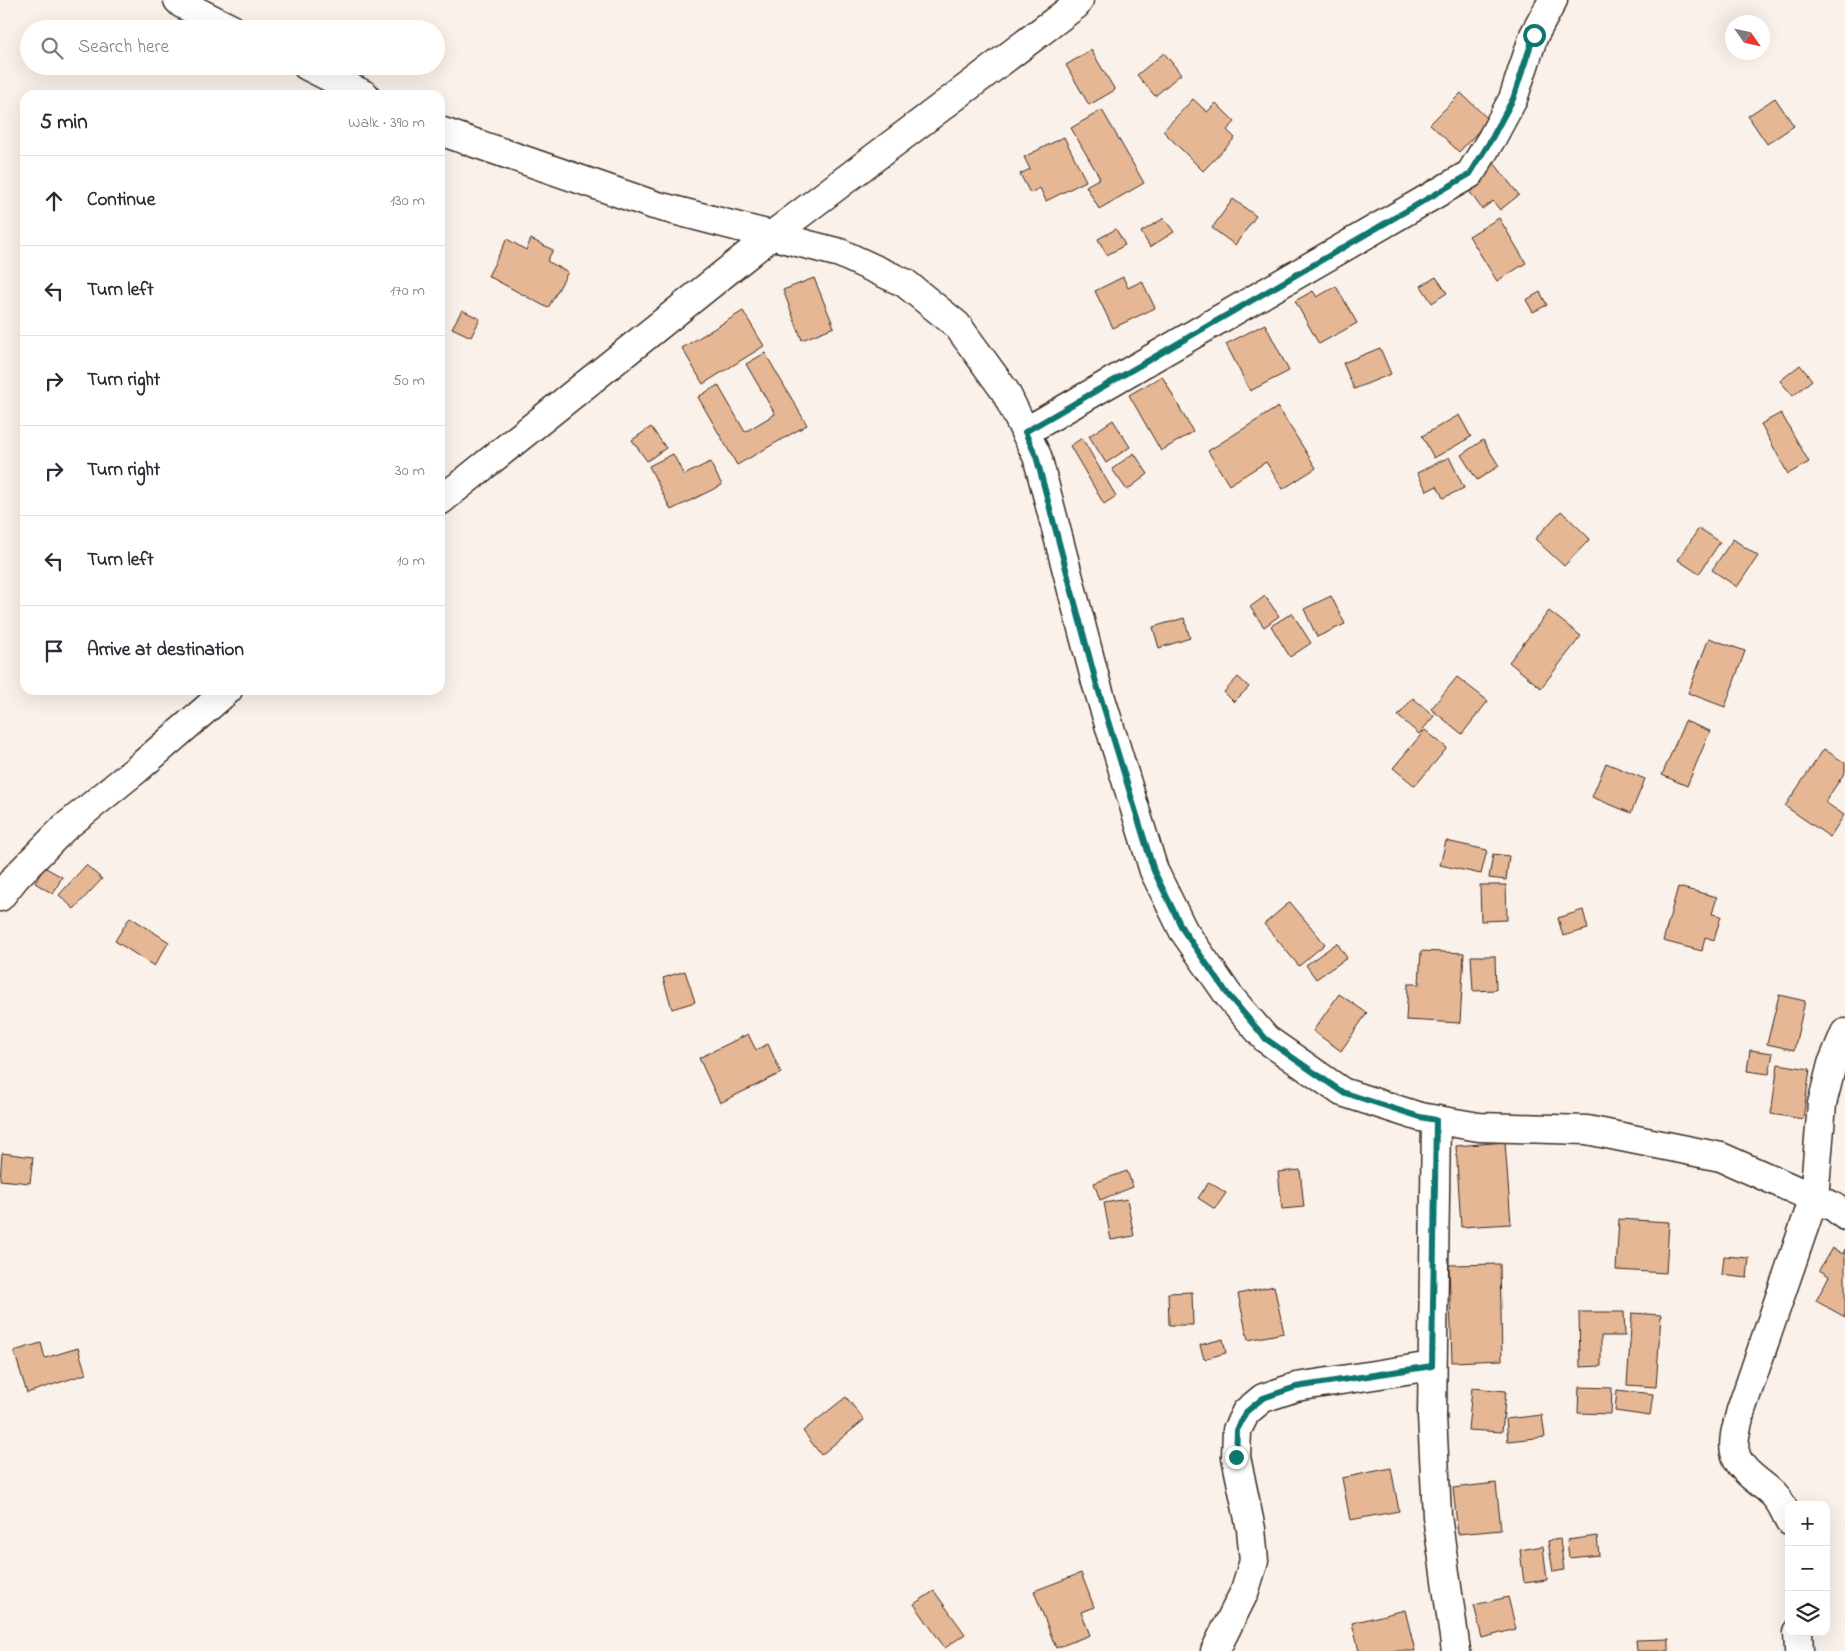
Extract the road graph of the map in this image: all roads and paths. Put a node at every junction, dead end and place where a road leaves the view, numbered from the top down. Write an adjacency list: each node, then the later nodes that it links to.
1 (178, 0): 4 (street)
2 (1079, 0): 8 (street)
3 (1553, 0): 9 (street)
4 (214, 20)
5 (325, 75): 6 (street)
6 (355, 90)
7 (445, 133): 8 (street)
8 (771, 236): 9 (street); 10 (street)
9 (1025, 432): 14 (street)
10 (445, 497)
11 (222, 695): 12 (street)
12 (0, 897)
13 (1845, 1033): 15 (street)
14 (1436, 1120): 15 (street); 17 (street)
15 (1814, 1198): 16 (street); 18 (street)
16 (1845, 1216)
17 (1432, 1366): 20 (street); 21 (street)
18 (1785, 1509)
19 (1798, 1636): 22 (street)
20 (1215, 1651)
21 (1456, 1651)
22 (1799, 1651)

